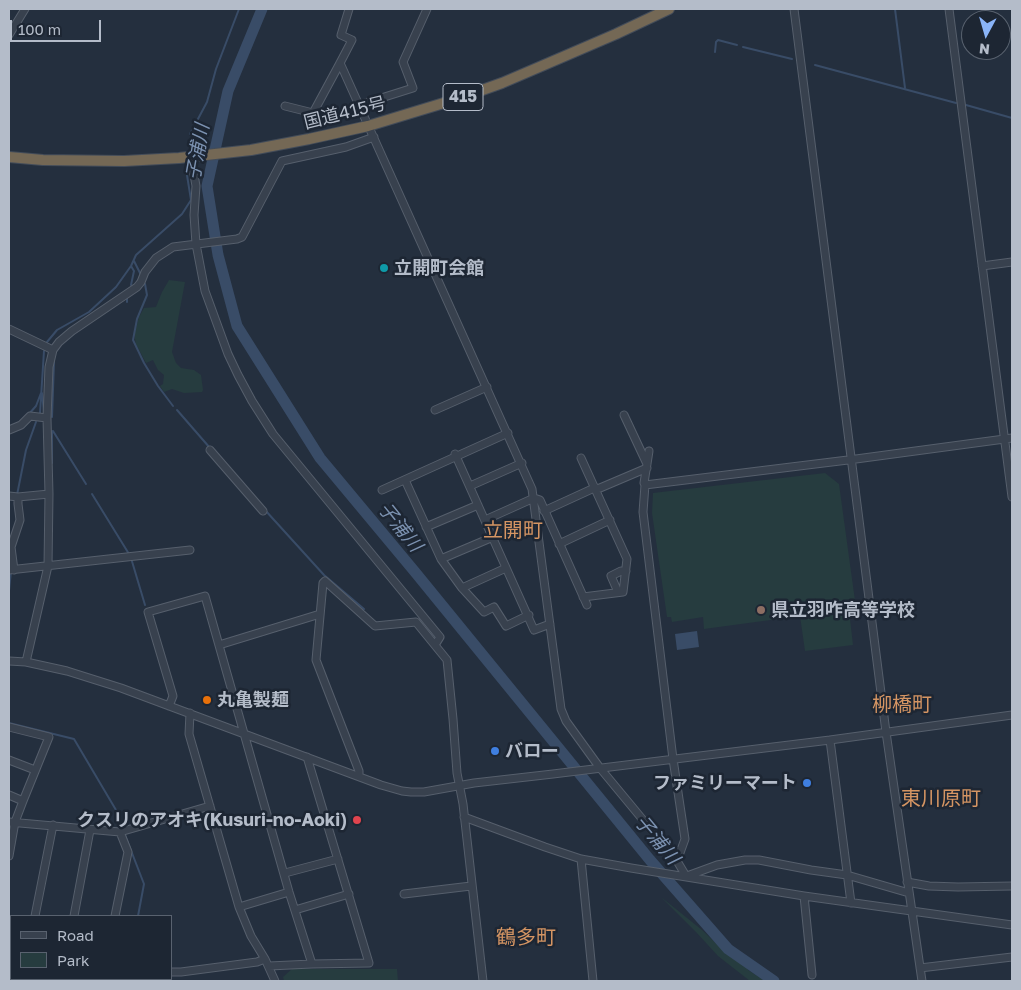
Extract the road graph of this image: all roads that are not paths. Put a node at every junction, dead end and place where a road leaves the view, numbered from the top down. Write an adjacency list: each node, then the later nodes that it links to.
1 (25, 9): 7 (street)
2 (349, 9): 8 (street)
3 (428, 9): 10 (street)
4 (669, 9): 11 (highway, 国道415号 / 415)
5 (794, 9): 31 (street)
6 (949, 9): 17 (street)
7 (9, 35)
8 (340, 63): 9 (street); 10 (street)
9 (285, 106)
10 (359, 106): 11 (street)
11 (368, 126): 12 (street); 14 (highway, 国道415号 / 415)
12 (374, 137): 15 (street); 20 (street)
13 (9, 157): 14 (highway, 国道415号 / 415)
14 (194, 157): 15 (street)
15 (198, 243): 19 (street); 66 (street)
16 (1012, 262): 17 (street)
17 (982, 266): 26 (street)
18 (9, 329): 19 (street)
19 (53, 350): 23 (street)
20 (487, 387): 21 (street); 25 (street)
21 (435, 410)
22 (624, 415): 33 (street)
23 (47, 418): 24 (street); 39 (street)
24 (9, 430)
25 (508, 433): 29 (street); 32 (street)
26 (1008, 438): 31 (street); 42 (street)
27 (210, 450): 45 (street)
28 (649, 451): 33 (street)
29 (456, 455): 34 (street); 36 (street)
30 (581, 458): 37 (street)
31 (850, 459): 35 (street); 73 (street)
32 (522, 463): 36 (street); 43 (street)
33 (647, 466): 35 (street); 37 (street)
34 (405, 480): 38 (street); 49 (street)
35 (645, 485): 77 (street)
36 (470, 486): 44 (street)
37 (596, 489): 46 (street); 48 (street)
38 (382, 490)
39 (49, 494): 41 (street); 54 (street)
40 (9, 496): 41 (street)
41 (18, 497): 56 (street)
42 (1012, 497)
43 (534, 498): 46 (street); 47 (street); 64 (street)
44 (478, 505): 47 (street); 49 (street)
45 (263, 511)
46 (544, 511): 51 (street)
47 (485, 520): 50 (street)
48 (610, 520): 51 (street); 57 (street)
49 (426, 527): 53 (street)
50 (493, 537): 53 (street); 55 (street)
51 (559, 544): 60 (street)
52 (190, 550): 54 (street)
53 (440, 560): 58 (street)
54 (48, 566): 56 (street); 68 (street)
55 (506, 568): 58 (street); 63 (street)
56 (11, 570)
57 (626, 571): 59 (street); 59 (street)
58 (462, 588): 63 (street)
59 (618, 592): 60 (street)
60 (583, 597): 61 (street)
61 (587, 605)
62 (320, 614): 65 (street); 66 (street); 81 (street)
63 (528, 615): 64 (street)
64 (550, 624): 79 (street)
65 (219, 645): 69 (street); 74 (street)
66 (435, 645): 82 (street)
67 (9, 661): 68 (street)
68 (26, 662): 69 (street)
69 (169, 706): 70 (street)
70 (190, 714): 74 (street); 85 (street)
71 (1012, 715): 73 (street)
72 (9, 727): 80 (street)
73 (886, 732): 75 (street); 98 (street)
74 (244, 733): 76 (street); 95 (street)
75 (830, 740): 77 (street); 96 (street)
76 (307, 757): 81 (street); 92 (street)
77 (673, 759): 79 (street); 94 (street)
78 (9, 760): 80 (street)
79 (597, 769): 82 (street); 94 (street)
80 (36, 770): 84 (street)
81 (359, 776): 82 (street)
82 (460, 786): 86 (street)
83 (9, 795): 84 (street)
84 (23, 801): 87 (street)
85 (210, 806): 90 (street); 107 (street)
86 (464, 817): 93 (street); 99 (street)
87 (12, 822): 88 (street); 91 (street)
88 (53, 825): 89 (street); 110 (street)
89 (90, 830): 90 (street); 111 (street)
90 (120, 832): 112 (street)
91 (9, 856)
92 (338, 859): 95 (street); 103 (street)
93 (581, 859): 97 (street); 122 (street)
94 (677, 861): 97 (street)
95 (285, 874): 101 (street)
96 (847, 875): 97 (street); 102 (street); 106 (street)
97 (686, 876): 105 (street)
98 (907, 882): 100 (street); 102 (street)
99 (471, 886): 104 (street); 121 (street)
100 (1012, 886)
101 (289, 892): 107 (street); 108 (street)
102 (909, 893): 109 (street)
103 (349, 894): 108 (street); 116 (street)
104 (404, 894)
105 (804, 896): 106 (street); 119 (street)
106 (851, 902): 109 (street)
107 (239, 907): 115 (street)
108 (295, 910): 116 (street)
109 (912, 911): 113 (street); 117 (street)
110 (35, 915)
111 (74, 915)
112 (115, 915)
113 (1012, 925)
114 (1012, 957): 117 (street)
115 (267, 963): 116 (street); 118 (street); 120 (street)
116 (312, 964)
117 (920, 968): 123 (street)
118 (172, 972)
119 (812, 975)
120 (275, 981)
121 (483, 981)
122 (593, 981)
123 (922, 981)

